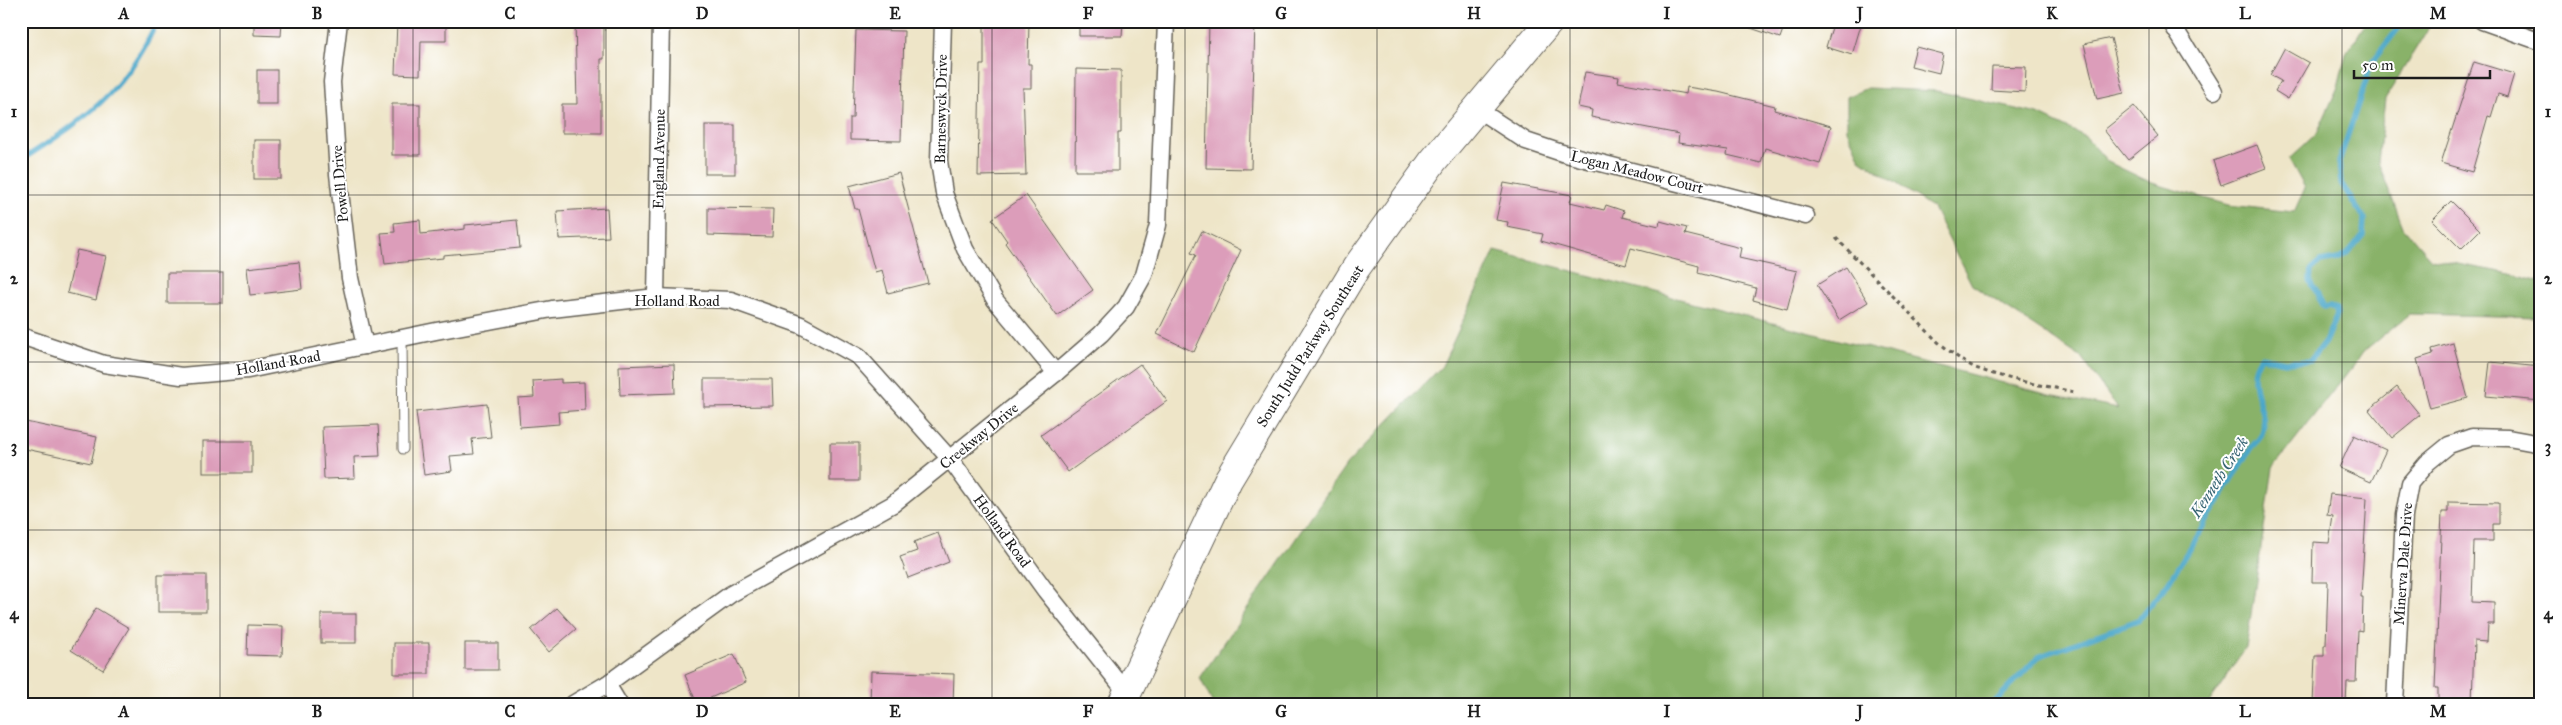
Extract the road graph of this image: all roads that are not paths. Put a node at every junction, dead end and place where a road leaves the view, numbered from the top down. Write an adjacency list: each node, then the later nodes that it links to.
1 (339, 21): 15 (street, Powell Drive)
2 (661, 21): 12 (street, England Avenue)
3 (943, 21): 16 (street, Barneswyck Drive)
4 (1166, 21): 16 (street, Creekway Drive)
5 (1550, 21): 10 (highway, South Judd Parkway Southeast)
6 (2170, 21): 9 (street)
7 (2482, 21): 8 (street)
8 (2541, 42)
9 (2214, 91)
10 (1477, 109): 11 (street, Logan Meadow Court); 21 (highway, South Judd Parkway Southeast)
11 (1806, 216)
12 (656, 297): 14 (street, Holland Road); 19 (street, Holland Road)
13 (21, 336): 15 (street, Holland Road)
14 (402, 338): 15 (street, Holland Road); 18 (lane)
15 (365, 346)
16 (1056, 373): 19 (street, Creekway Drive)
17 (2541, 444): 24 (street, Minerva Dale Drive)
18 (403, 449)
19 (950, 459): 20 (street, Creekway Drive); 21 (street, Holland Road)
20 (607, 684): 22 (street, Creekway Drive); 23 (street)
21 (1128, 700)
22 (573, 704)
23 (619, 704)
24 (2395, 704)

